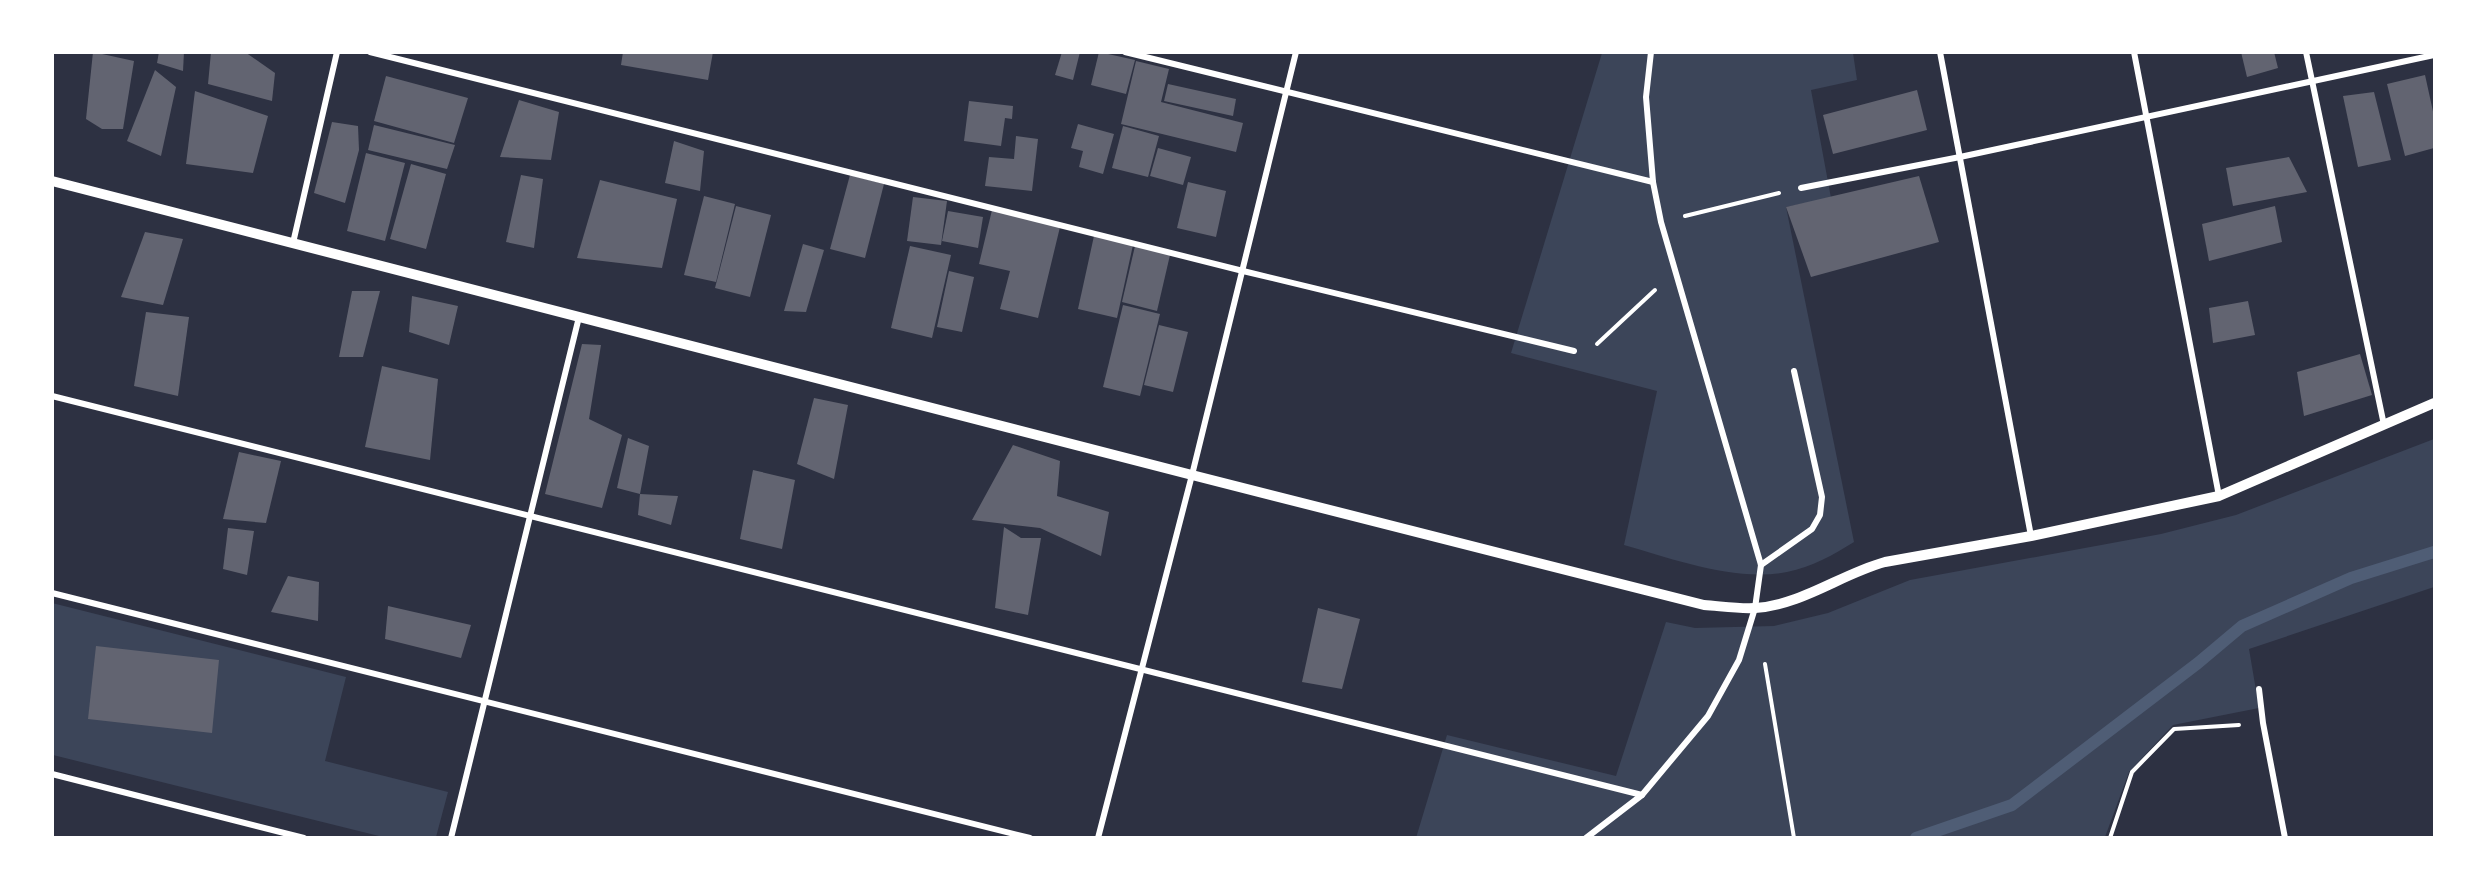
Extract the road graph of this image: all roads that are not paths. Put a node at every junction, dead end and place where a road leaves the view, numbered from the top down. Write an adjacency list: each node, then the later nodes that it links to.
1 (337, 52): 17 (street)
2 (370, 52): 18 (street)
3 (1125, 52): 11 (street)
4 (1296, 52): 11 (street)
5 (1651, 52): 15 (street)
6 (1940, 52): 13 (street)
7 (2134, 52): 12 (street)
8 (2306, 52): 10 (street)
9 (2434, 55): 10 (street)
10 (2312, 81): 12 (street); 24 (street)
11 (1287, 92): 15 (street); 18 (street)
12 (2147, 117): 13 (street); 26 (street)
13 (1960, 157): 16 (street); 28 (street)
14 (52, 182): 17 (street)
15 (1653, 182): 29 (street)
16 (1800, 188)
17 (292, 243): 19 (street)
18 (1243, 271): 20 (street); 25 (street)
19 (579, 317): 25 (street); 27 (street)
20 (1574, 351)
21 (1794, 370): 29 (street)
22 (52, 396): 27 (street)
23 (2434, 403): 24 (street)
24 (2384, 426): 26 (street)
25 (1192, 476): 31 (street); 32 (street)
26 (2219, 496): 28 (street)
27 (529, 516): 32 (street); 34 (street)
28 (2031, 536): 31 (street)
29 (1761, 565): 31 (street)
30 (52, 593): 34 (street)
31 (1755, 608): 36 (street)
32 (1142, 670): 36 (street); 40 (street)
33 (2259, 689): 42 (street)
34 (484, 701): 38 (street); 39 (street)
35 (52, 774): 37 (street)
36 (1642, 795): 41 (street)
37 (304, 837)
38 (451, 837)
39 (1030, 837)
40 (1098, 837)
41 (1586, 837)
42 (2285, 837)

